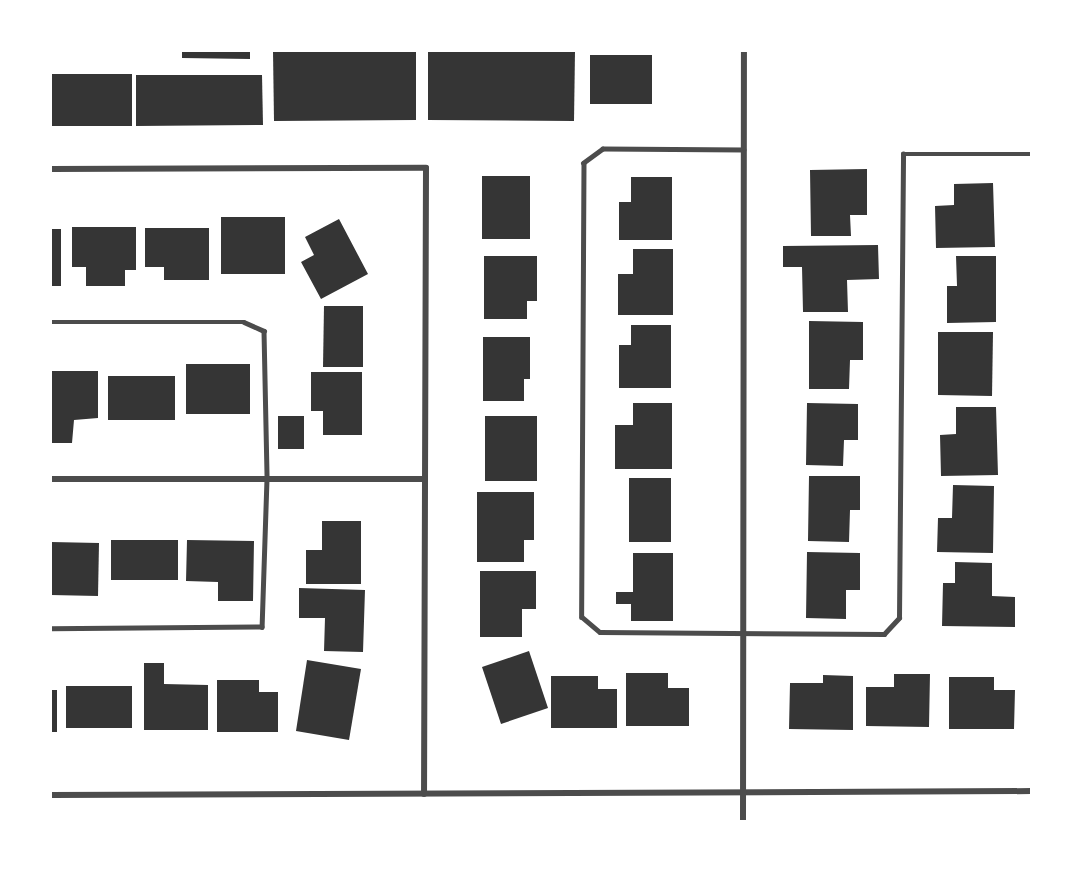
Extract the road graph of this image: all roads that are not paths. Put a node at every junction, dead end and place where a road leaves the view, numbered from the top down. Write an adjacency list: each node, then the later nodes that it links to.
1 (744, 51): 2 (street)
2 (744, 150): 10 (street); 10 (lane)
3 (1031, 154): 10 (lane)
4 (51, 169): 8 (street)
5 (51, 322): 7 (lane)
6 (51, 479): 7 (street)
7 (267, 479): 8 (street); 9 (lane)
8 (425, 479): 13 (street)
9 (51, 629)
10 (743, 633): 12 (street)
11 (1031, 791): 12 (street)
12 (743, 793): 13 (street); 15 (street)
13 (424, 794): 14 (street)
14 (51, 795)
15 (743, 821)

